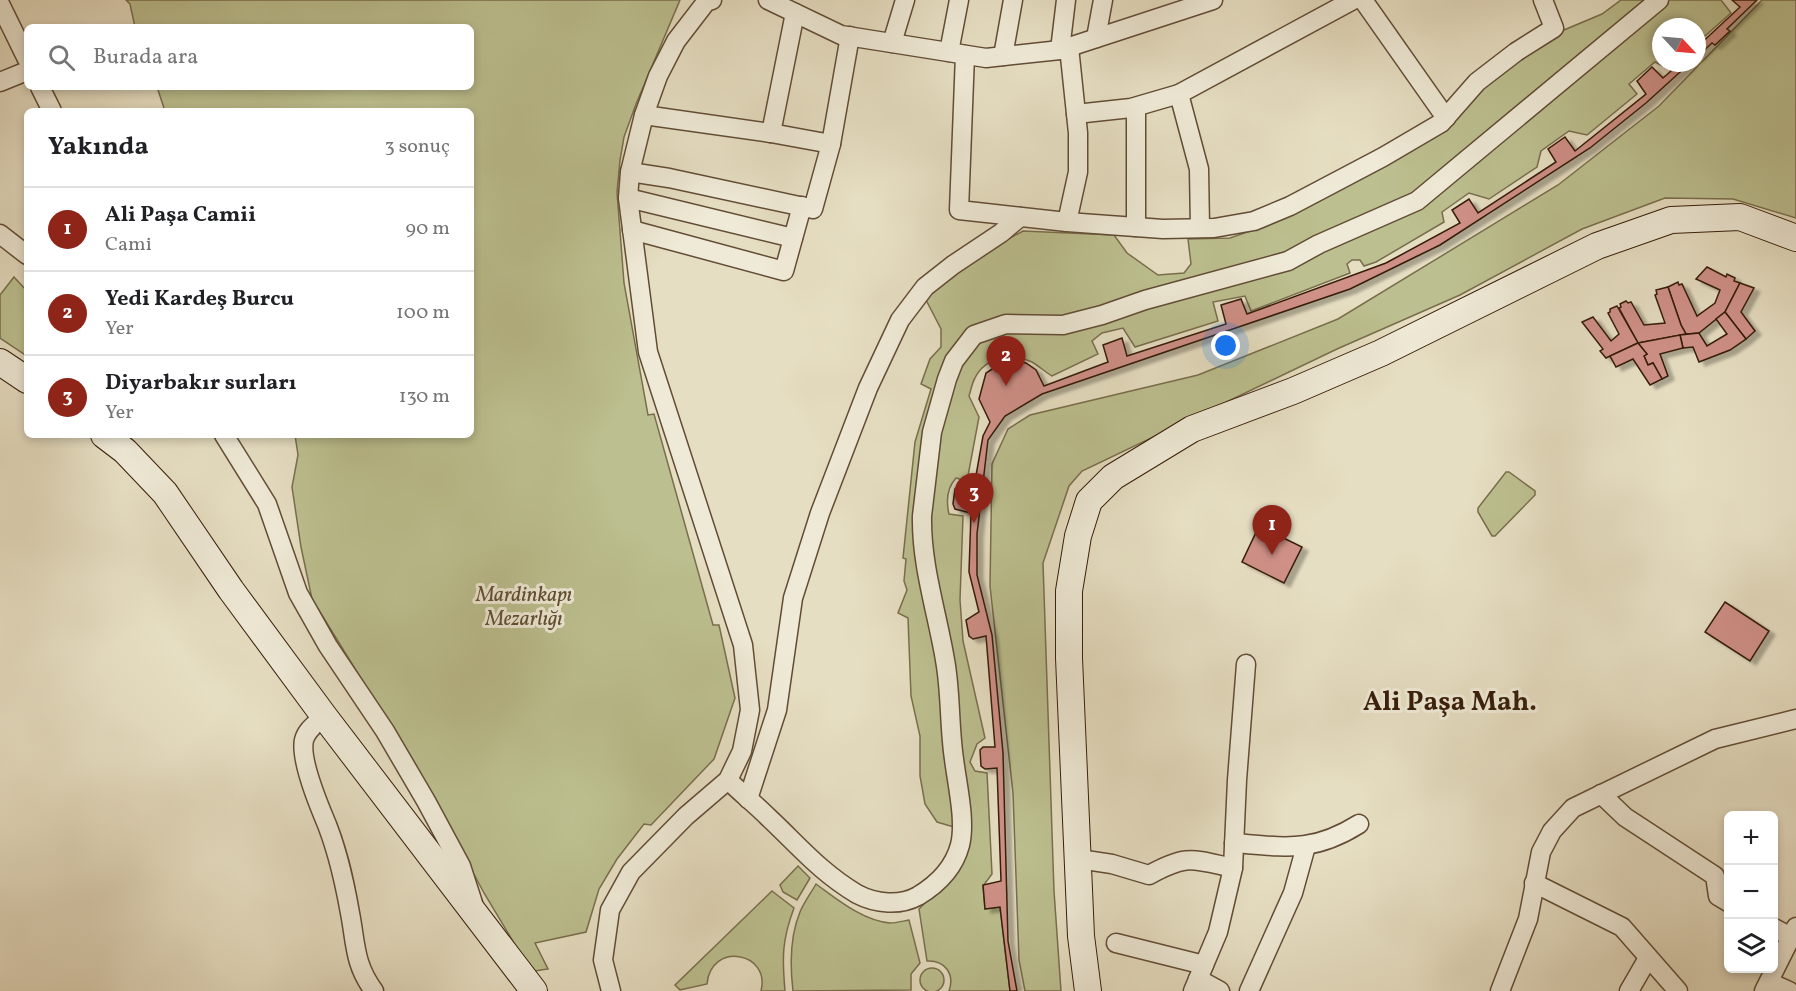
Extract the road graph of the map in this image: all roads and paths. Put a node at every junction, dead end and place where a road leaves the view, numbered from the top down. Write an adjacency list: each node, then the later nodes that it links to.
1 (712, 0): 29 (street)
2 (768, 0): 14 (street)
3 (904, 0): 17 (street)
4 (959, 0): 20 (street)
5 (1013, 0): 21 (street)
6 (1066, 0): 18 (street)
7 (1103, 0): 16 (street)
8 (1353, 0): 25 (street)
9 (1363, 0): 30 (street)
10 (1544, 0): 30 (street)
11 (1659, 0): 54 (street)
12 (1209, 1): 16 (street)
13 (0, 4): 19 (street)
14 (795, 13): 15 (street); 31 (street)
15 (850, 36): 17 (street); 32 (street)
16 (1096, 38): 18 (street)
17 (892, 43): 20 (street)
18 (1064, 49): 21 (street); 28 (street)
19 (24, 53)
20 (957, 53): 21 (street); 36 (street)
21 (1002, 56)
22 (24, 72): 23 (street)
23 (0, 82)
24 (42, 90): 27 (street)
25 (1179, 94): 26 (street); 39 (street)
26 (1136, 107): 28 (street); 38 (street)
27 (50, 108)
28 (1076, 114): 37 (street)
29 (644, 115): 31 (street); 33 (street)
30 (1446, 118): 39 (street)
31 (771, 133): 32 (street)
32 (831, 144): 35 (street)
33 (630, 172): 34 (street); 35 (street)
34 (628, 198): 40 (street); 42 (street)
35 (802, 206): 42 (street)
36 (1020, 217): 37 (street); 54 (street)
37 (1067, 222): 38 (street)
38 (1136, 227): 39 (street)
39 (1200, 228)
40 (632, 230): 42 (street); 52 (street)
41 (0, 234): 44 (street)
42 (793, 238)
43 (1796, 238): 58 (street)
44 (24, 253)
45 (0, 362): 46 (street)
46 (24, 378)
47 (226, 438): 62 (street)
48 (123, 443): 50 (street)
49 (1245, 664): 56 (street)
50 (324, 716): 62 (street); 70 (street)
51 (1796, 719): 53 (street)
52 (728, 780): 54 (street); 72 (street)
53 (1601, 794): 60 (street); 61 (street)
54 (748, 799)
55 (1359, 824): 57 (street)
56 (1234, 843): 57 (street); 59 (street)
57 (1306, 846): 75 (street)
58 (1079, 859): 59 (street); 73 (street)
59 (1233, 868): 67 (street)
60 (1534, 883): 66 (street); 69 (street)
61 (1724, 900)
62 (478, 920): 71 (street)
63 (1778, 929): 64 (street)
64 (1793, 932): 68 (street)
65 (1116, 943): 67 (street)
66 (1648, 958): 76 (street); 77 (street)
67 (1198, 978): 74 (street)
68 (1766, 986): 78 (street)
69 (1504, 990)
70 (374, 991)
71 (534, 991)
72 (611, 991)
73 (1088, 991)
74 (1220, 991)
75 (1249, 991)
76 (1629, 991)
77 (1678, 991)
78 (1788, 991)

